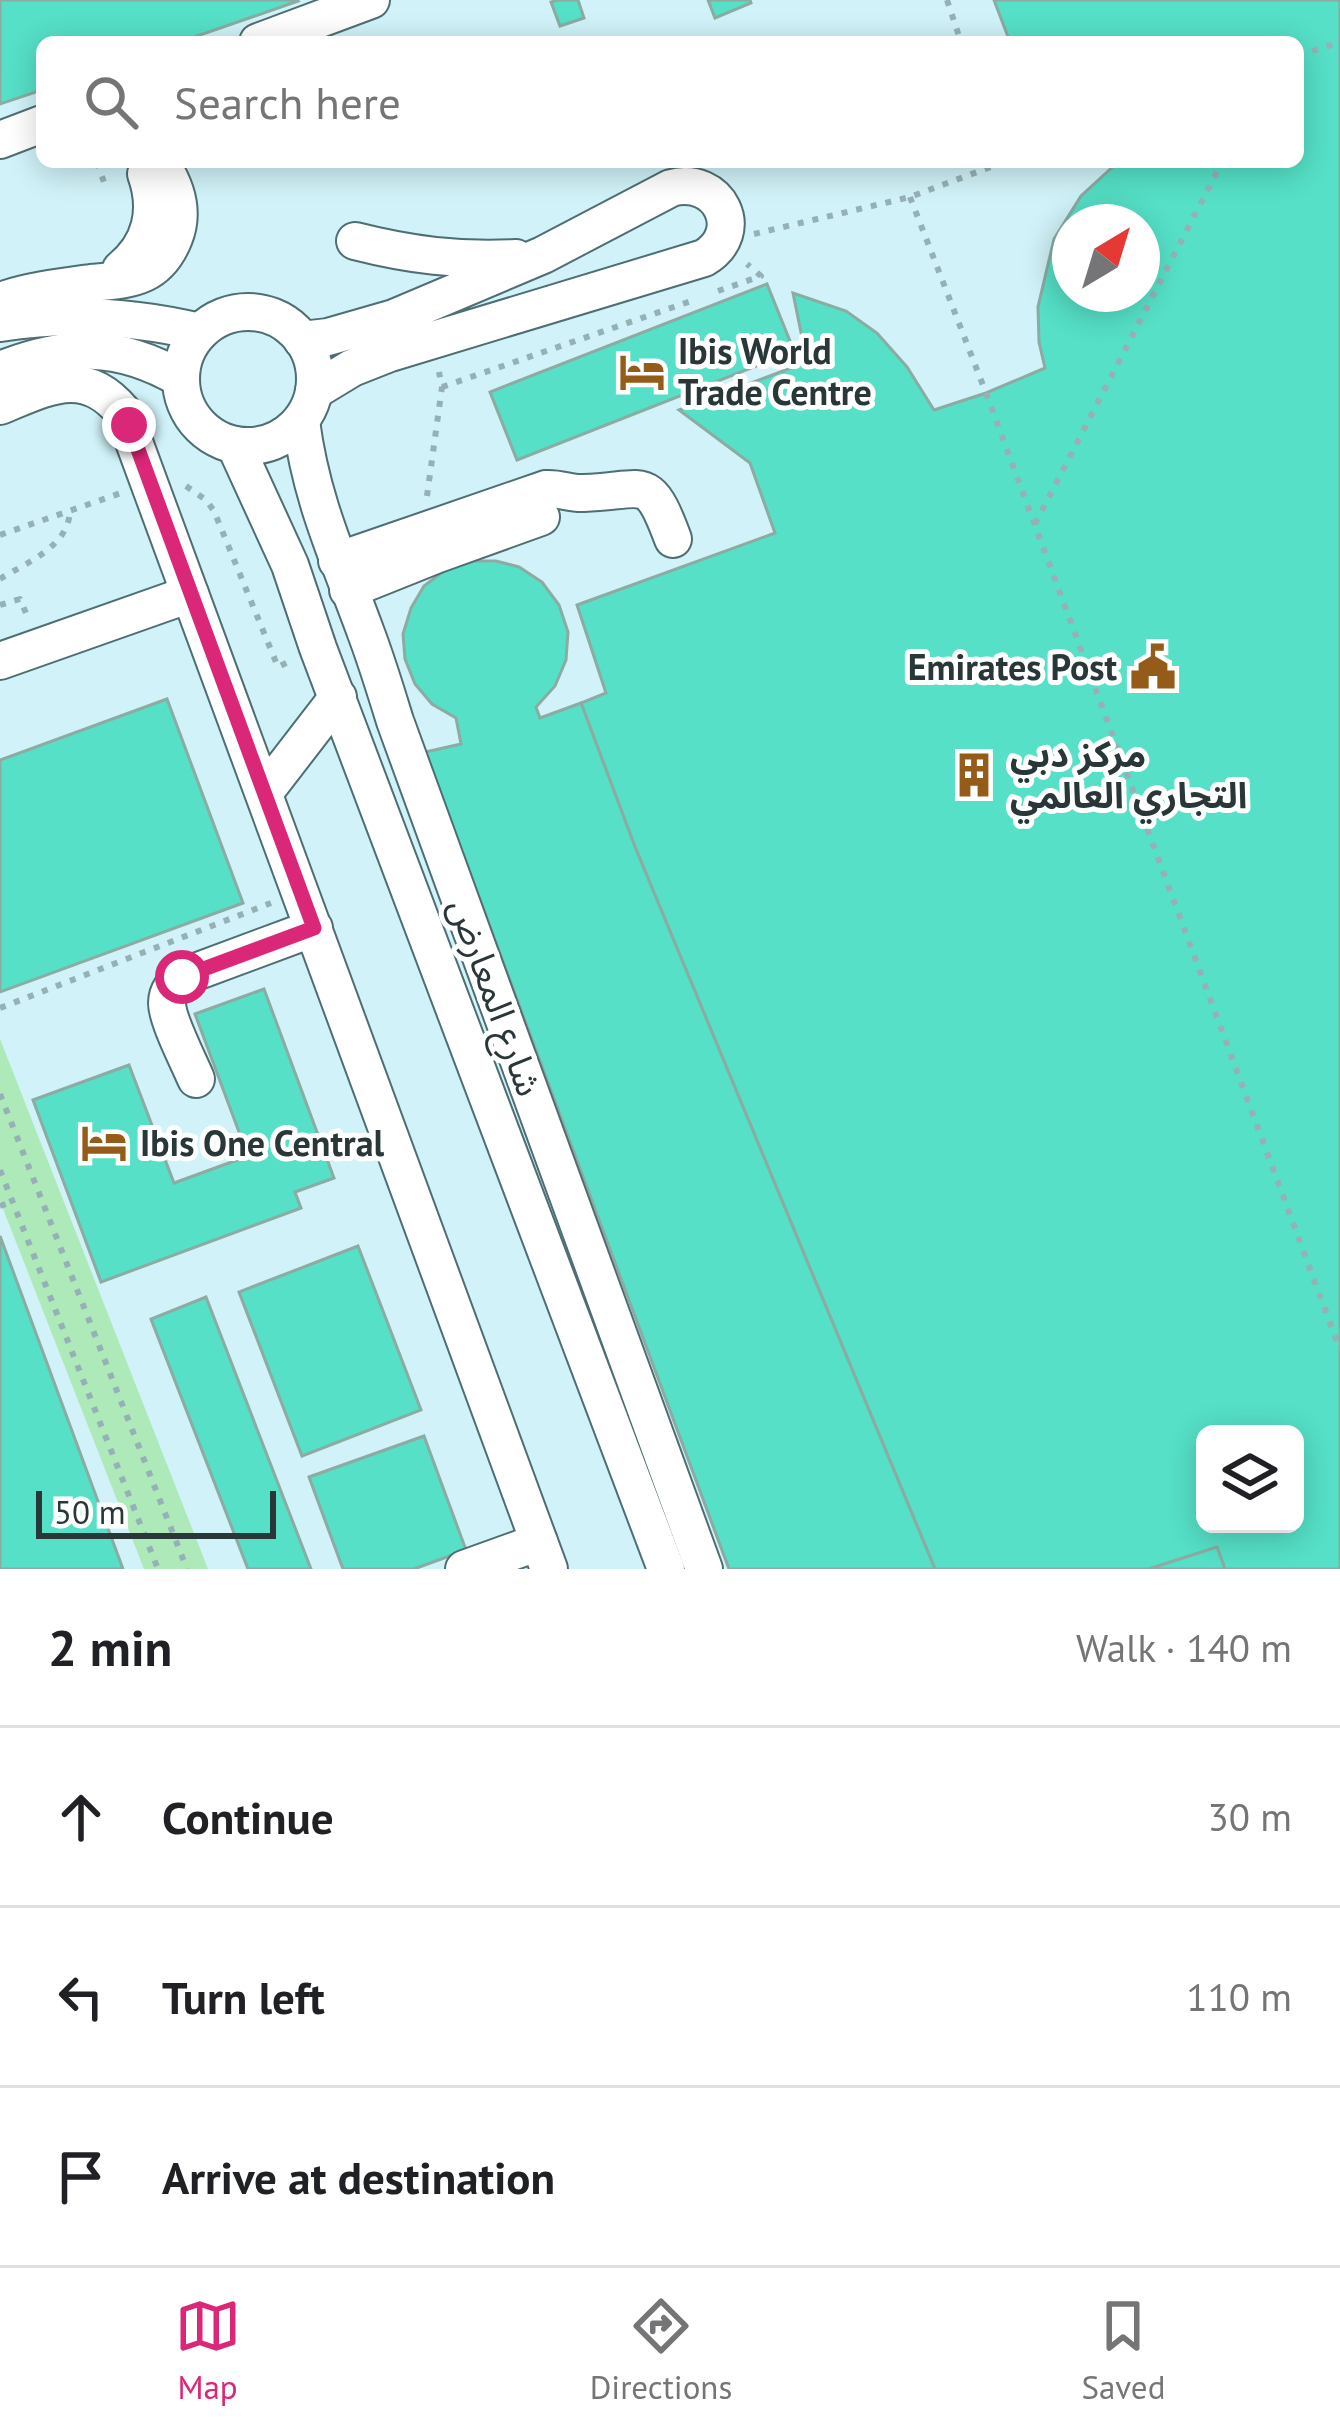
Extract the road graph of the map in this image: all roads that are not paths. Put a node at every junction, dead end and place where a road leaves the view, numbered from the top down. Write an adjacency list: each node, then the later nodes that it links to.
1 (348, 4): 2 (street)
2 (272, 36)
3 (36, 126): 4 (street)
4 (0, 140)
5 (154, 171): 8 (street)
6 (355, 241): 7 (street)
7 (543, 255): 11 (street); 15 (street)
8 (0, 301)
9 (0, 323): 10 (street)
10 (200, 332): 11 (street); 13 (street)
11 (302, 340): 15 (street)
12 (0, 370): 13 (street)
13 (181, 379): 16 (street)
14 (0, 406): 19 (street)
15 (308, 406): 16 (street); 18 (street, شارع المعارض)
16 (235, 445): 22 (street, شارع المعارض)
17 (673, 539): 18 (street)
18 (342, 576): 23 (street, شارع المعارض)
19 (190, 594): 20 (street); 25 (street)
20 (0, 661)
21 (425, 696): 23 (street)
22 (338, 697): 24 (street, شارع المعارض); 25 (street)
23 (395, 721): 24 (street); 31 (street, شارع المعارض)
24 (358, 749): 30 (street, شارع المعارض)
25 (264, 793): 26 (street)
26 (314, 928): 27 (street); 28 (street)
27 (196, 1079)
28 (544, 1556): 29 (street)
29 (464, 1569)
30 (666, 1569)
31 (704, 1569)

